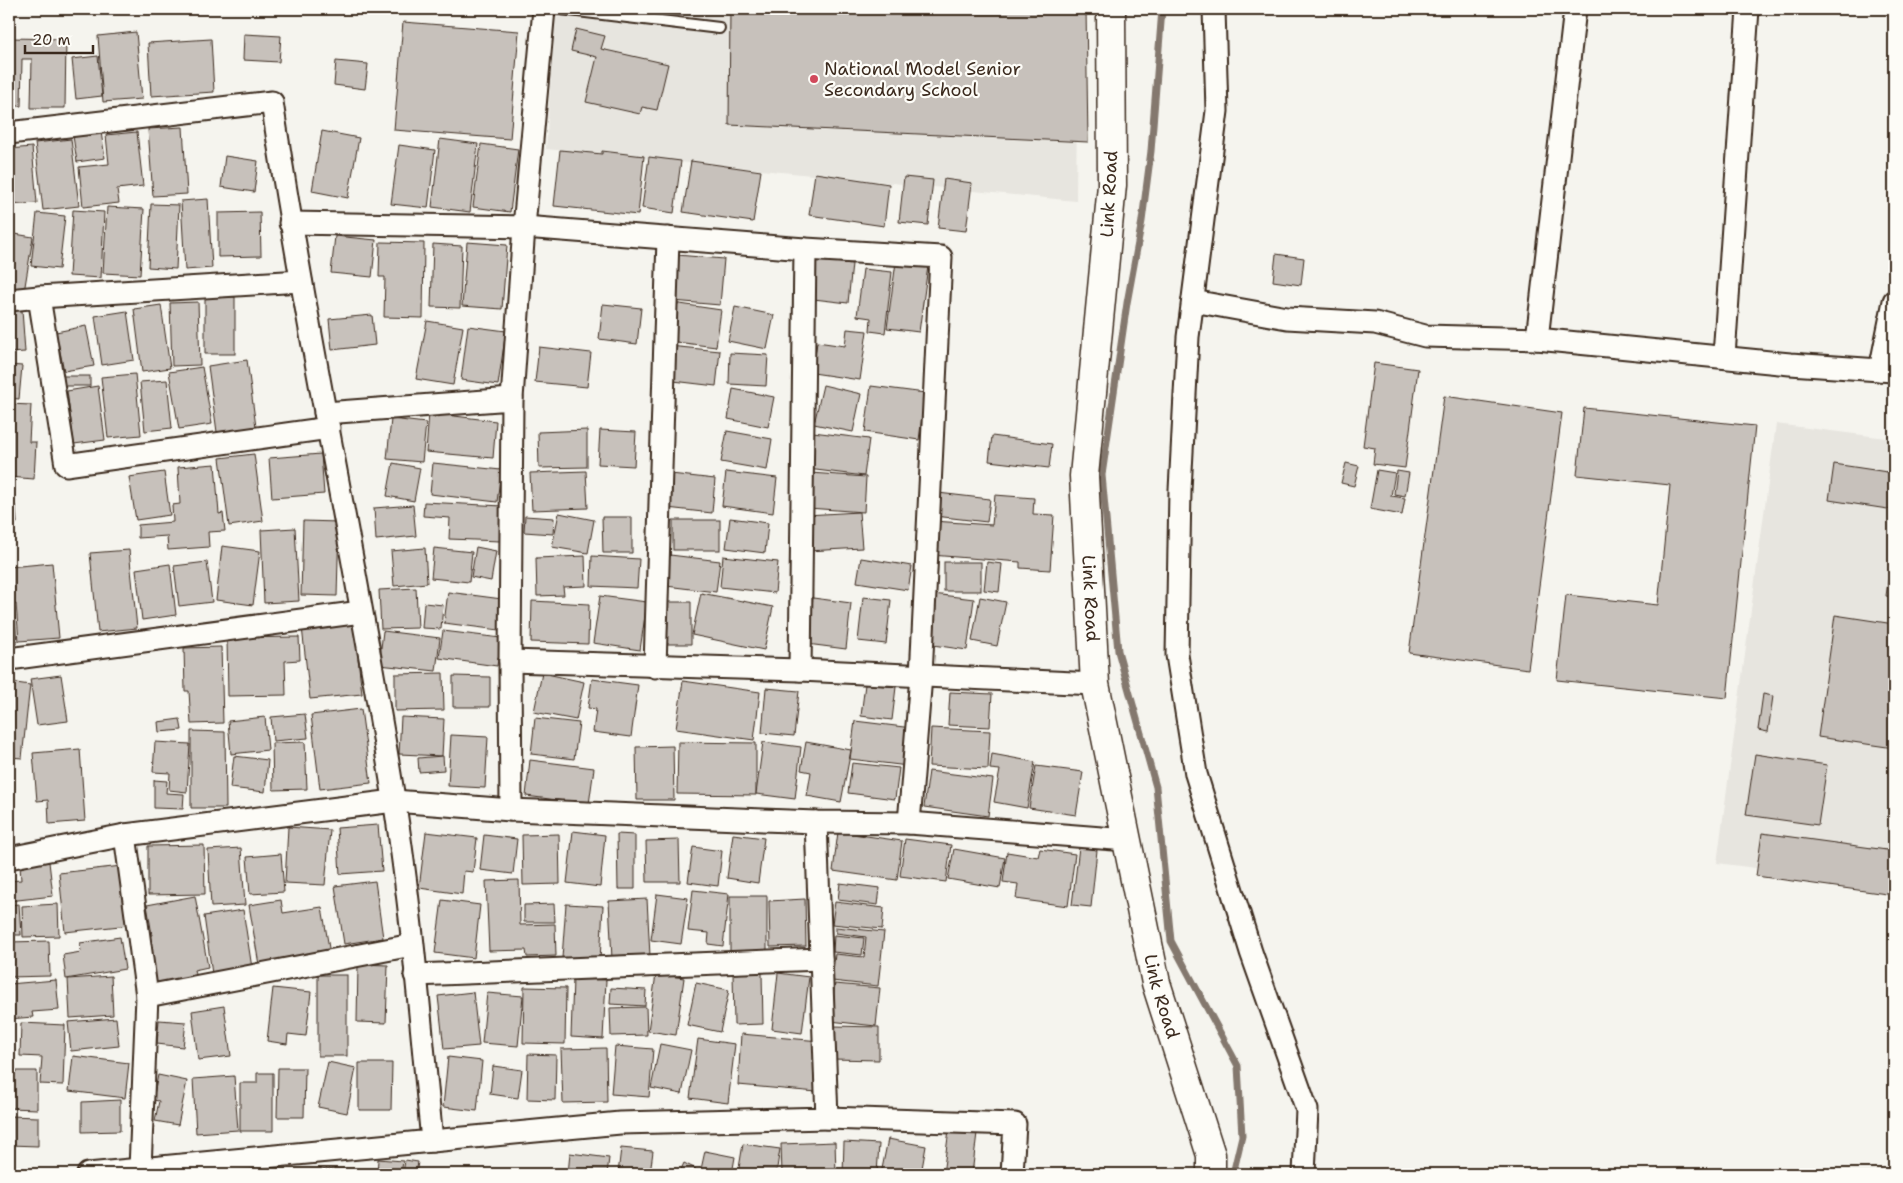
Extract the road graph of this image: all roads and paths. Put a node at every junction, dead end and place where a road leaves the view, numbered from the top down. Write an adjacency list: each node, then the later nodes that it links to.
1 (544, 9): 10 (street)
2 (561, 9): 7 (lane)
3 (1111, 9): 29 (street, Link Road)
4 (1214, 9): 16 (street)
5 (1575, 9): 18 (street)
6 (1748, 9): 19 (street)
7 (719, 28)
8 (9, 132): 9 (street)
9 (290, 223): 10 (street); 13 (street)
10 (524, 227): 11 (street); 21 (street)
11 (668, 238): 12 (street); 26 (street)
12 (805, 249): 27 (street); 28 (street)
13 (301, 281): 14 (street); 22 (street)
14 (39, 297): 15 (street); 22 (street)
15 (9, 300)
16 (1193, 301): 18 (street); 47 (street)
17 (1894, 301): 20 (street)
18 (1537, 339): 19 (street)
19 (1724, 356): 20 (street)
20 (1887, 370)
21 (512, 399): 22 (street); 25 (street)
22 (327, 421): 23 (street)
23 (361, 612): 24 (street); 30 (street)
24 (9, 659)
25 (510, 661): 26 (street); 31 (street)
26 (655, 667): 27 (street)
27 (800, 670): 28 (street)
28 (921, 676): 29 (street); 33 (street)
29 (1095, 684): 35 (street, Link Road)
30 (394, 801): 31 (street); 34 (street); 37 (street)
31 (511, 810): 32 (street)
32 (816, 822): 33 (street); 38 (street)
33 (909, 823): 35 (street)
34 (126, 835): 36 (street); 40 (street)
35 (1127, 840): 46 (street, Link Road)
36 (9, 858)
37 (412, 945): 39 (street); 40 (street)
38 (821, 959): 39 (street); 41 (street)
39 (415, 975): 42 (street)
40 (147, 996): 43 (street)
41 (827, 1118): 42 (street); 45 (street)
42 (432, 1141): 43 (street)
43 (140, 1169): 44 (street)
44 (88, 1174)
45 (1012, 1174)
46 (1211, 1174)
47 (1304, 1174)

